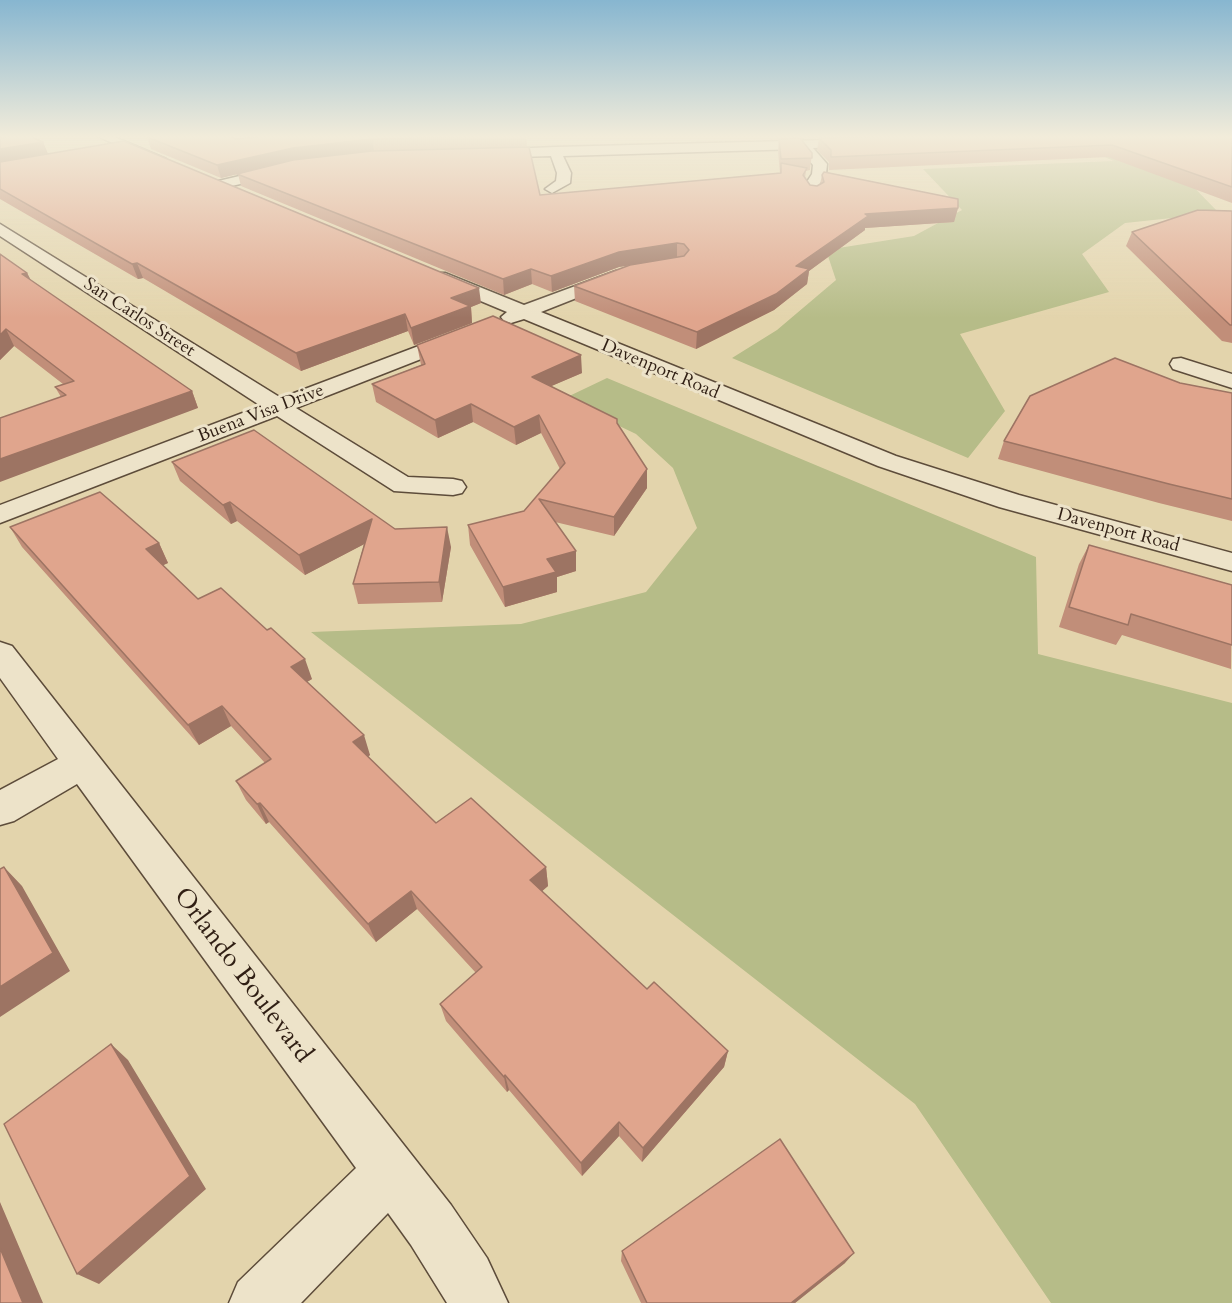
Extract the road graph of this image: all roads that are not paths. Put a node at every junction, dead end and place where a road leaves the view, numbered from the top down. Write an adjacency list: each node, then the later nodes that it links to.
1 (249, 197): 2 (street)
2 (252, 198)
3 (0, 230): 9 (street, San Carlos Street)
4 (425, 271): 6 (street, Davenport Road)
5 (631, 271): 6 (street, Buena Visa Drive)
6 (522, 312): 9 (street, Buena Visa Drive); 12 (street, Davenport Road)
7 (1181, 364): 8 (street)
8 (1232, 381)
9 (277, 408): 10 (street, San Carlos Street); 11 (street, Buena Visa Drive)
10 (453, 487)
11 (0, 515)
12 (1232, 562)
13 (0, 654): 14 (street, Orlando Boulevard)
14 (81, 764): 15 (street); 16 (street, Orlando Boulevard)
15 (0, 809)
16 (391, 1172): 17 (street); 18 (street, Orlando Boulevard)
17 (259, 1303)
18 (478, 1303)

